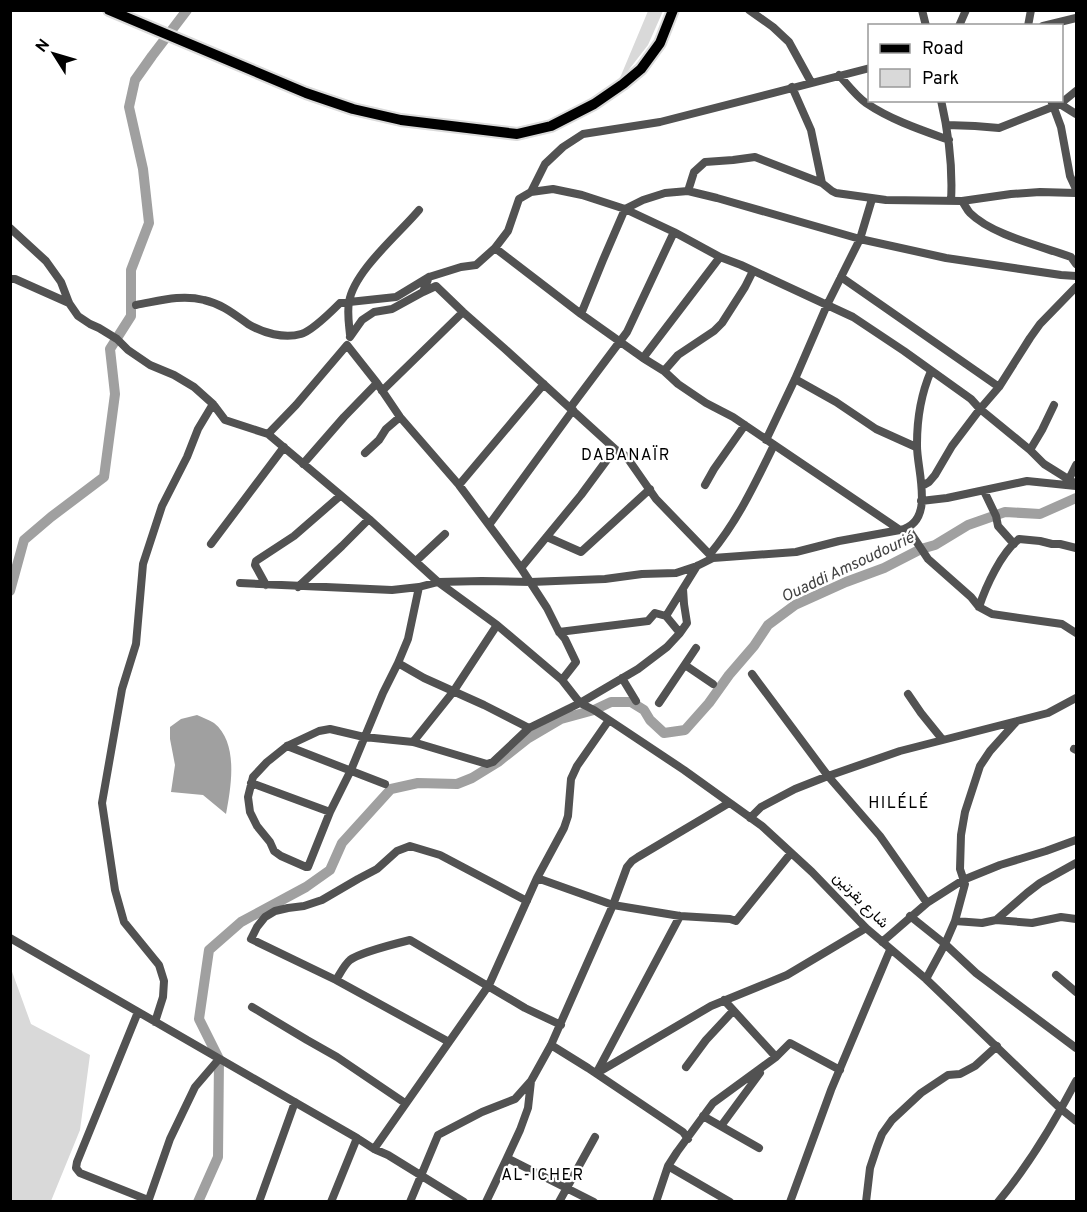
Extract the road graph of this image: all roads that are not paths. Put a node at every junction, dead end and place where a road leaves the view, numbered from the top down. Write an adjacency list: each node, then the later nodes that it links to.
1 (109, 10): 2 (main road)
2 (673, 10)
3 (749, 10): 10 (street)
4 (966, 10): 6 (street)
5 (1077, 18): 7 (street)
6 (960, 24)
7 (1052, 24)
8 (868, 68): 9 (street)
9 (839, 75): 10 (street); 18 (street)
10 (811, 82): 11 (street)
11 (792, 87): 19 (street); 22 (street)
12 (1077, 91): 13 (street)
13 (1063, 99)
14 (941, 102): 17 (street)
15 (1055, 104): 16 (street); 17 (street); 21 (street)
16 (1077, 114)
17 (947, 125): 18 (street)
18 (949, 140): 24 (street)
19 (822, 183): 20 (street); 23 (street)
20 (688, 191): 26 (street); 30 (street)
21 (1077, 191): 25 (street)
22 (531, 192): 26 (street); 31 (street)
23 (872, 199): 24 (street); 30 (street)
24 (951, 201): 25 (street)
25 (962, 201): 33 (street)
26 (625, 209): 29 (street); 46 (street)
27 (419, 210): 41 (street)
28 (10, 228): 42 (street)
29 (674, 232): 32 (street); 48 (street)
30 (860, 239): 35 (street); 37 (street)
31 (495, 248): 36 (street); 46 (street)
32 (720, 257): 34 (street); 50 (street)
33 (1075, 257)
34 (753, 271): 44 (street); 51 (street)
35 (1077, 276)
36 (429, 277): 40 (street); 41 (street)
37 (842, 277): 44 (street); 56 (street)
38 (10, 279): 42 (street)
39 (1077, 287): 56 (street)
40 (423, 292): 45 (street); 47 (street)
41 (348, 302): 43 (street); 47 (street)
42 (69, 303): 57 (street)
43 (136, 305)
44 (827, 305): 52 (street); 53 (street)
45 (463, 312): 54 (street); 55 (street)
46 (581, 314): 48 (street)
47 (351, 335): 49 (street)
48 (620, 342): 50 (street); 59 (street)
49 (347, 345): 55 (street); 63 (street)
50 (643, 358): 51 (street)
51 (664, 370): 62 (street)
52 (931, 371): 60 (street); 66 (street)
53 (795, 379): 64 (street); 66 (street)
54 (544, 384): 59 (street); 73 (street)
55 (380, 387): 61 (street); 70 (street)
56 (999, 387): 60 (street)
57 (213, 404): 63 (street); 159 (street)
58 (1054, 405): 68 (street)
59 (572, 409): 67 (street); 81 (street)
60 (980, 409): 68 (street); 75 (street)
61 (400, 417): 69 (street); 73 (street)
62 (745, 425): 64 (street); 74 (street)
63 (268, 434): 65 (street)
64 (770, 442): 82 (street); 88 (street)
65 (284, 447): 70 (street); 85 (street)
66 (916, 447): 75 (street)
67 (615, 449): 76 (street); 84 (street)
68 (1030, 450): 72 (street)
69 (365, 453)
70 (303, 464): 78 (street)
71 (1077, 465): 72 (street)
72 (1074, 483): 77 (street)
73 (459, 485): 81 (street)
74 (705, 485)
75 (922, 486): 79 (street)
76 (650, 489): 84 (street); 88 (street)
77 (984, 491): 79 (street); 86 (street)
78 (340, 496): 80 (street); 95 (street)
79 (921, 501): 82 (street)
80 (369, 519): 89 (street); 96 (street)
81 (489, 525): 91 (street)
82 (904, 530): 88 (street); 99 (street)
83 (445, 534): 89 (street)
84 (547, 537): 91 (street)
85 (211, 544)
86 (1014, 544): 87 (street); 99 (street)
87 (1077, 548)
88 (711, 556): 90 (street)
89 (416, 561): 92 (street)
90 (697, 566): 93 (street); 98 (street)
91 (521, 568): 93 (street)
92 (438, 582): 93 (street); 97 (street); 101 (street)
93 (531, 582): 102 (street)
94 (240, 583): 95 (street)
95 (266, 585): 96 (street)
96 (298, 587): 97 (street)
97 (419, 587): 106 (street)
98 (683, 589): 100 (street); 103 (street)
99 (979, 607): 104 (street)
100 (666, 616): 102 (street); 103 (street)
101 (498, 625): 110 (street); 112 (street)
102 (559, 632): 110 (street)
103 (680, 633): 109 (street)
104 (1077, 633)
105 (696, 648): 107 (street)
106 (398, 663): 112 (street); 121 (street)
107 (685, 665): 111 (street); 117 (street)
108 (752, 674): 126 (street)
109 (622, 678): 115 (street); 116 (street)
110 (562, 680): 116 (street)
111 (713, 684)
112 (453, 692): 120 (street); 123 (street)
113 (908, 694): 122 (street)
114 (1077, 698): 119 (street)
115 (636, 701)
116 (580, 703): 118 (street, شارع بقرتين); 120 (street)
117 (659, 703)
118 (609, 720): 129 (street, شارع بقرتين); 135 (street)
119 (1017, 721): 122 (street); 136 (street)
120 (529, 728): 123 (street)
121 (364, 737): 123 (street); 124 (street); 125 (street)
122 (942, 739): 126 (street)
123 (413, 742)
124 (287, 746): 125 (street); 127 (street)
125 (351, 770): 128 (street); 130 (street)
126 (828, 776): 131 (street); 138 (street)
127 (250, 783): 130 (street); 130 (street)
128 (385, 784)
129 (729, 803): 131 (street, شارع بقرتين); 139 (street)
130 (330, 812)
131 (750, 818): 133 (street, شارع بقرتين)
132 (1077, 840): 136 (street)
133 (791, 853): 140 (street); 145 (street, شارع بقرتين)
134 (1077, 863): 143 (street)
135 (537, 878): 137 (street); 139 (street)
136 (963, 880): 138 (street); 144 (street)
137 (527, 901): 151 (street); 153 (street)
138 (927, 903): 141 (street)
139 (613, 905): 140 (street); 160 (street)
140 (680, 916): 171 (street)
141 (910, 916): 147 (street); 148 (street)
142 (1077, 919): 143 (street)
143 (996, 920): 144 (street)
144 (955, 921): 148 (street)
145 (866, 928): 147 (street, شارع بقرتين); 155 (street)
146 (10, 938): 158 (street)
147 (882, 942): 149 (street, شارع بقرتين)
148 (945, 945): 152 (street); 164 (street)
149 (890, 950): 152 (street, شارع بقرتين); 170 (street)
150 (1056, 975): 154 (street)
151 (336, 980): 153 (street); 161 (street)
152 (926, 980): 163 (street, شارع بقرتين)
153 (489, 986): 160 (street); 161 (street)
154 (1077, 992)
155 (723, 1000): 157 (street); 171 (street)
156 (252, 1007): 175 (street)
157 (733, 1011): 165 (street); 169 (street)
158 (138, 1012): 159 (street); 189 (street)
159 (155, 1022): 166 (street)
160 (561, 1025): 162 (street)
161 (449, 1042): 175 (street)
162 (551, 1045): 168 (street); 172 (street)
163 (997, 1046): 176 (street, شارع بقرتين); 200 (street)
164 (1077, 1048)
165 (776, 1057): 167 (street); 170 (street)
166 (219, 1059): 174 (street); 189 (street)
167 (766, 1064): 177 (street); 179 (street)
168 (585, 1066): 171 (street); 182 (street)
169 (686, 1067)
170 (840, 1070): 199 (street)
171 (597, 1073)
172 (531, 1081): 185 (street); 187 (street)
173 (1077, 1081): 176 (street)
174 (295, 1102): 181 (street); 190 (street)
175 (405, 1103): 184 (street)
176 (1061, 1109): 178 (street, شارع بقرتين); 201 (street)
177 (703, 1116): 179 (street); 182 (street)
178 (1077, 1121)
179 (721, 1126): 183 (street)
180 (595, 1137): 188 (street)
181 (357, 1138): 184 (street); 191 (street)
182 (688, 1139): 186 (street)
183 (759, 1148)
184 (374, 1149): 187 (street)
185 (507, 1158): 188 (street); 194 (street)
186 (668, 1167): 197 (street); 198 (street)
187 (421, 1176): 192 (street); 193 (street)
188 (567, 1189): 195 (street); 196 (street)
189 (148, 1201)
190 (259, 1202)
191 (331, 1202)
192 (410, 1202)
193 (464, 1202)
194 (486, 1202)
195 (559, 1202)
196 (594, 1202)
197 (656, 1202)
198 (730, 1202)
199 (790, 1202)
200 (866, 1202)
201 (998, 1202)

